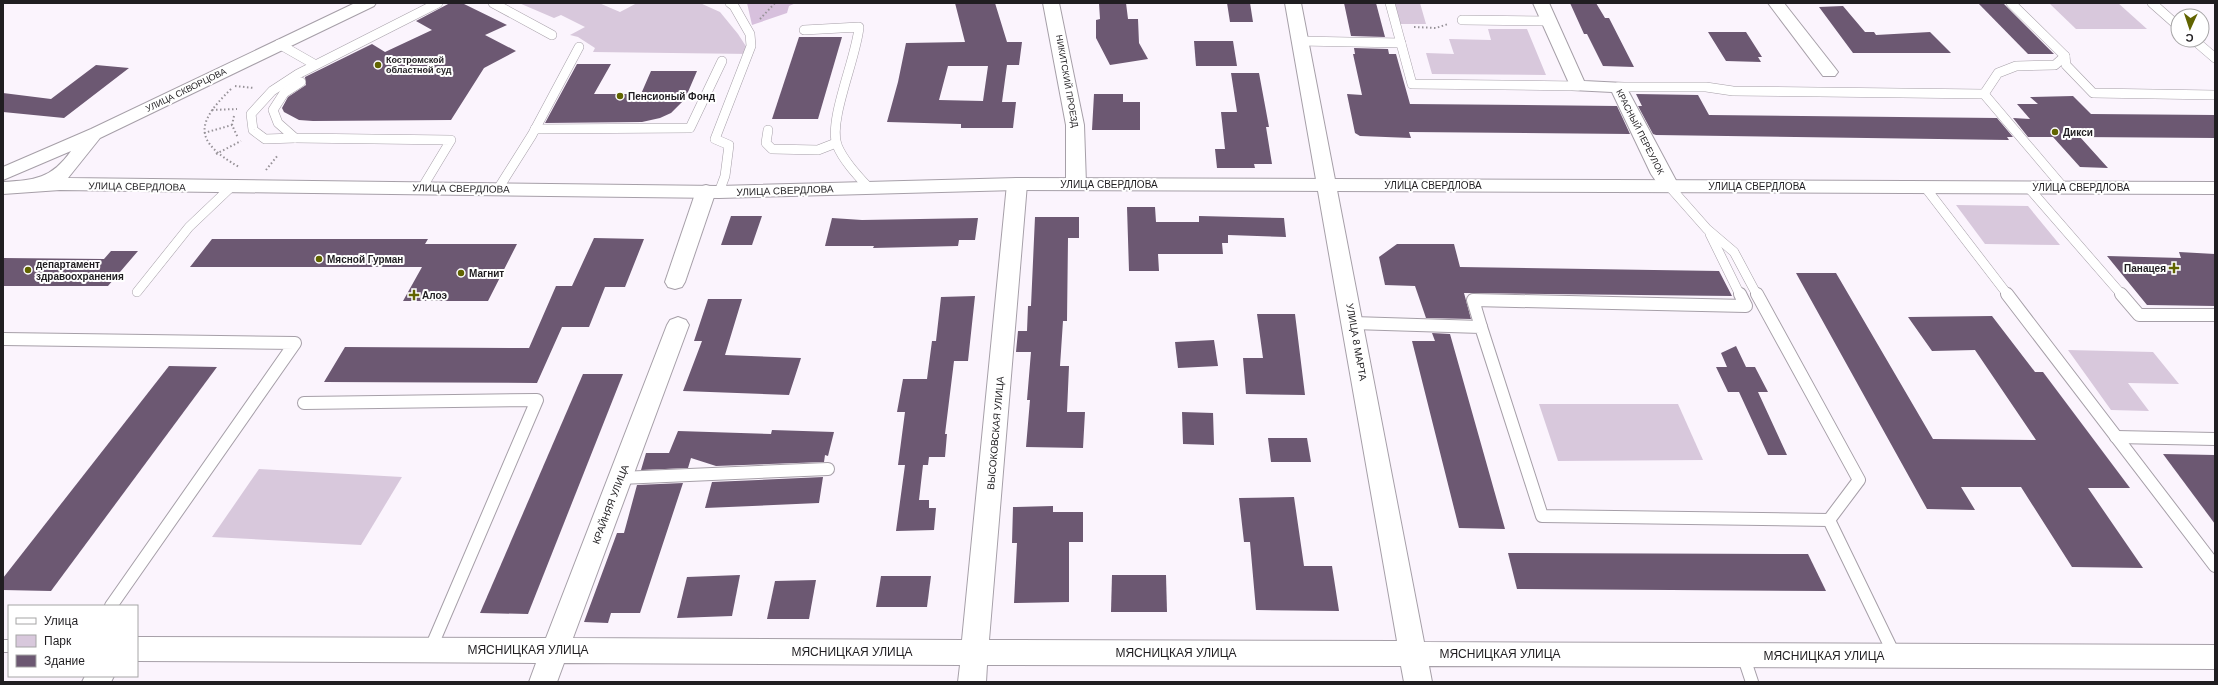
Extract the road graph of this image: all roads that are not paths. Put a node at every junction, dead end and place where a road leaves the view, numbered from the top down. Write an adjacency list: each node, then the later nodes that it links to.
1 (368, 3): 19 (street, УЛИЦА СКВОРЦОВА)
2 (438, 3): 25 (lane)
3 (493, 3): 16 (lane)
4 (730, 3): 55 (lane)
5 (1051, 3): 42 (street, НИКИТСКИЙ ПРОЕЗД)
6 (1293, 3): 17 (street, УЛИЦА 8 МАРТА)
7 (1390, 3): 18 (lane)
8 (1541, 3): 14 (street)
9 (1776, 3): 26 (street)
10 (2011, 3): 22 (lane)
11 (2152, 3): 12 (lane)
12 (2170, 19)
13 (1462, 20): 14 (lane)
14 (1550, 21): 28 (street)
15 (804, 30): 36 (lane)
16 (552, 35)
17 (1300, 41): 18 (lane); 43 (street, УЛИЦА 8 МАРТА)
18 (1401, 43): 28 (lane)
19 (279, 44): 25 (lane); 34 (street, УЛИЦА СКВОРЦОВА)
20 (579, 47): 32 (lane)
21 (2203, 48): 23 (lane)
22 (2065, 56): 30 (lane); 31 (lane)
23 (2215, 58)
24 (722, 61): 32 (lane)
25 (314, 64): 35 (lane)
26 (1829, 72)
27 (301, 82): 35 (lane)
28 (1578, 86): 29 (street, КРАСНЫЙ ПЕРЕУЛОК)
29 (1618, 87): 30 (lane); 45 (street, КРАСНЫЙ ПЕРЕУЛОК)
30 (1984, 94): 49 (lane)
31 (2215, 95)
32 (534, 129): 54 (lane)
33 (768, 130): 36 (lane)
34 (97, 133): 37 (street, УЛИЦА СКВОРЦОВА); 38 (street)
35 (295, 138): 52 (lane)
36 (836, 143): 46 (lane)
37 (33, 160): 38 (street); 39 (street, УЛИЦА СКВОРЦОВА); 44 (street)
38 (71, 164): 40 (street); 44 (street)
39 (3, 174)
40 (96, 184): 44 (street, УЛИЦА СВЕРДЛОВА); 51 (street, УЛИЦА СВЕРДЛОВА)
41 (1017, 184): 42 (street, УЛИЦА СВЕРДЛОВА); 46 (street, УЛИЦА СВЕРДЛОВА); 75 (street, ВЫСОКОВСКАЯ УЛИЦА)
42 (1076, 184): 43 (street, УЛИЦА СВЕРДЛОВА)
43 (1327, 185): 45 (street, УЛИЦА СВЕРДЛОВА); 60 (street, УЛИЦА 8 МАРТА)
44 (29, 186): 50 (street, УЛИЦА СВЕРДЛОВА)
45 (1669, 186): 47 (street, УЛИЦА СВЕРДЛОВА); 56 (lane)
46 (868, 187): 55 (street, УЛИЦА СВЕРДЛОВА)
47 (1925, 187): 48 (street, УЛИЦА СВЕРДЛОВА); 65 (lane)
48 (2028, 187): 49 (street, УЛИЦА СВЕРДЛОВА); 59 (lane)
49 (2063, 187): 53 (street, УЛИЦА СВЕРДЛОВА)
50 (3, 188)
51 (230, 188): 52 (street, УЛИЦА СВЕРДЛОВА); 58 (lane)
52 (422, 188): 54 (street, УЛИЦА СВЕРДЛОВА)
53 (2215, 188)
54 (498, 189): 55 (street, УЛИЦА СВЕРДЛОВА)
55 (713, 192): 57 (street)
56 (1707, 230): 62 (lane); 69 (lane)
57 (675, 282)
58 (137, 292)
59 (2215, 315)
60 (1353, 323): 62 (lane); 76 (street, УЛИЦА 8 МАРТА)
61 (678, 325): 68 (street, КРАЙНЯЯ УЛИЦА)
62 (1481, 327): 69 (lane)
63 (3, 339): 71 (lane)
64 (304, 403): 73 (lane)
65 (2116, 437): 66 (lane); 70 (lane)
66 (2215, 439)
67 (828, 469): 68 (lane)
68 (620, 478): 74 (street, КРАЙНЯЯ УЛИЦА)
69 (1829, 520): 78 (lane)
70 (2215, 566)
71 (112, 605)
72 (138, 649): 73 (street, МЯСНИЦКАЯ УЛИЦА)
73 (430, 650): 74 (street, МЯСНИЦКАЯ УЛИЦА)
74 (554, 650): 75 (street, МЯСНИЦКАЯ УЛИЦА); 80 (street, КРАЙНЯЯ УЛИЦА)
75 (975, 652): 76 (street, МЯСНИЦКАЯ УЛИЦА); 81 (street, ВЫСОКОВСКАЯ УЛИЦА)
76 (1413, 654): 77 (street, МЯСНИЦКАЯ УЛИЦА); 82 (street, УЛИЦА 8 МАРТА)
77 (1743, 655): 78 (street, МЯСНИЦКАЯ УЛИЦА); 83 (lane)
78 (1895, 656): 79 (street, МЯСНИЦКАЯ УЛИЦА)
79 (2215, 657)
80 (543, 682)
81 (972, 682)
82 (1418, 682)
83 (1752, 682)

